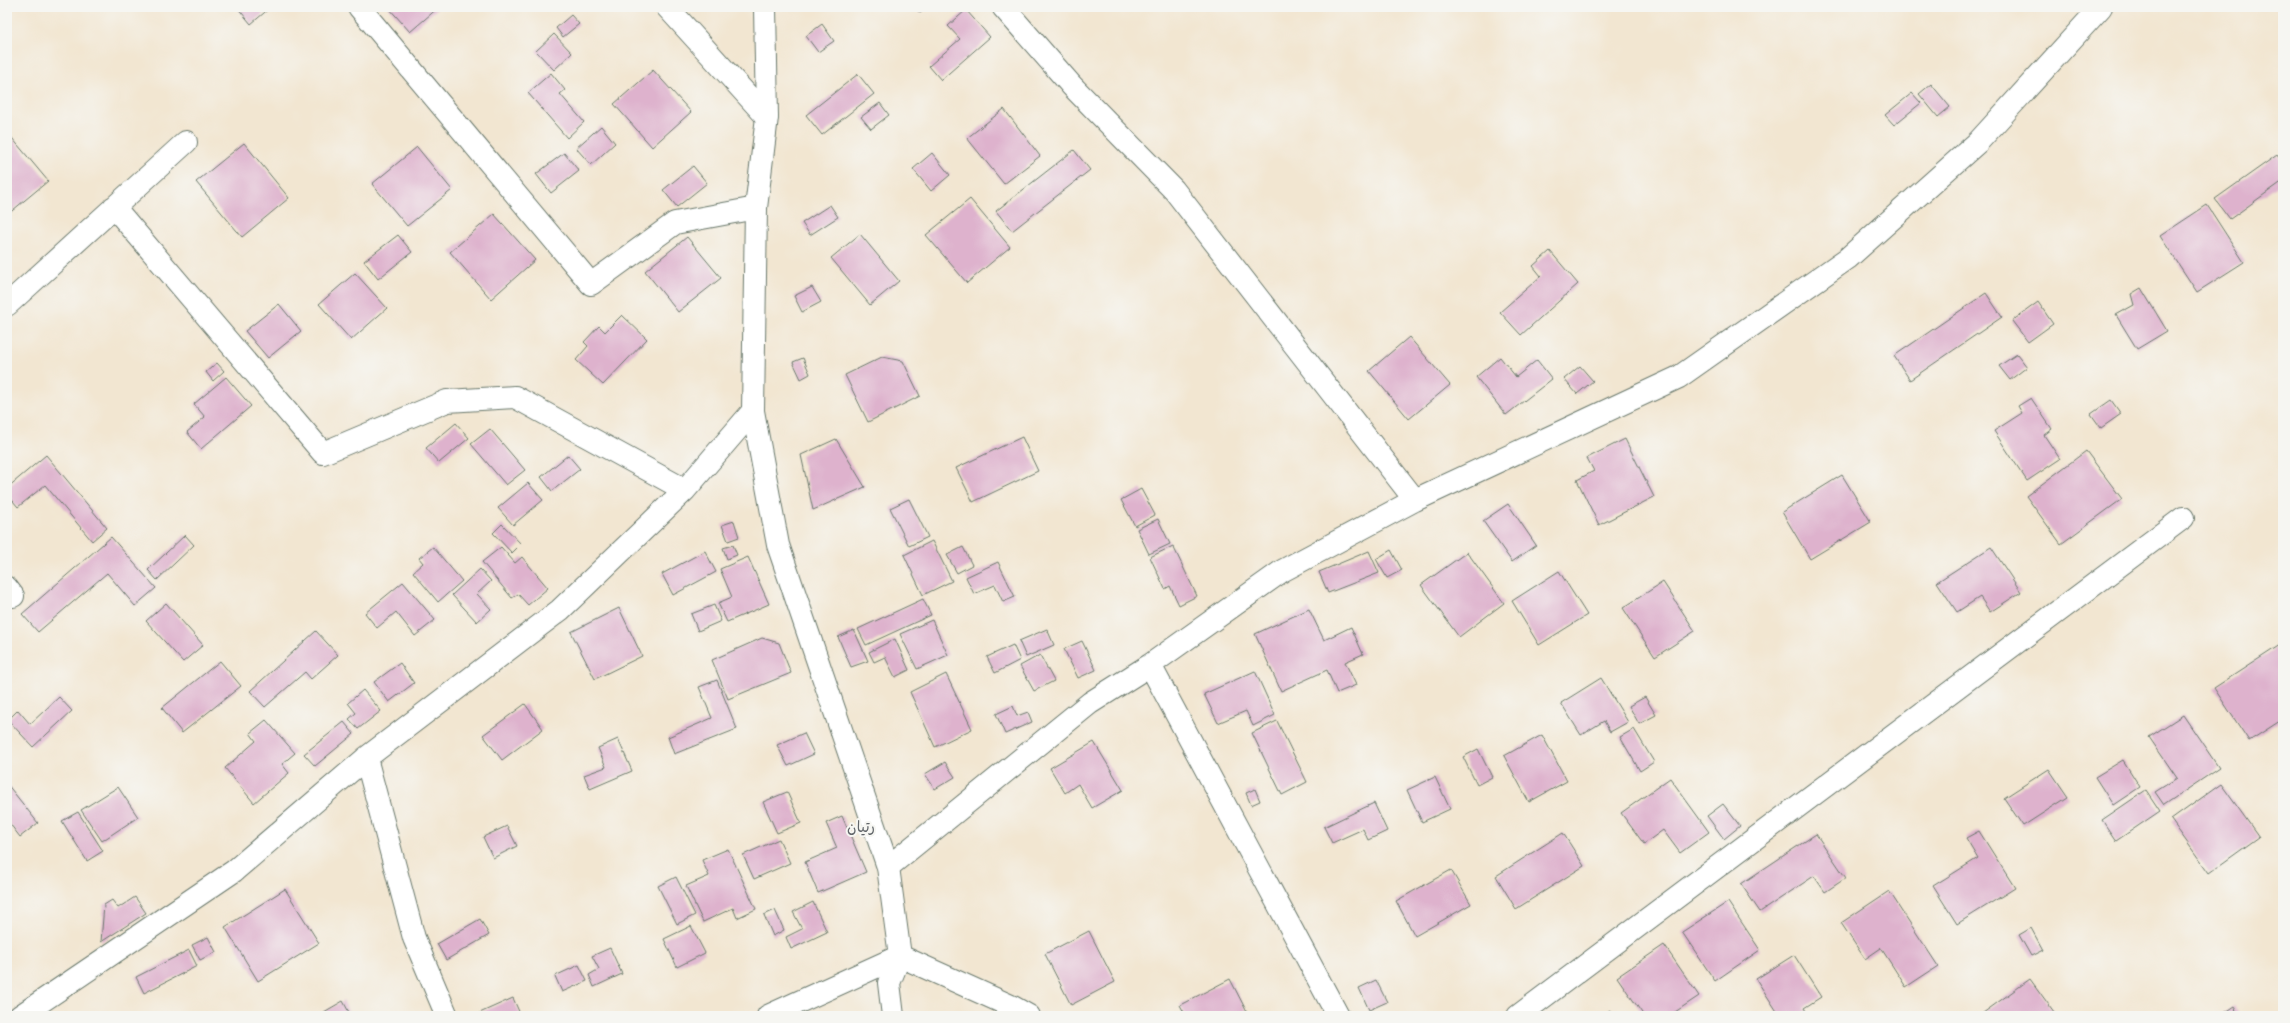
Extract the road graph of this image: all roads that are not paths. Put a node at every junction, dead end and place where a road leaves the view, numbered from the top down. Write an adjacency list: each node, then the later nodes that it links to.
1 (359, 7): 9 (street)
2 (667, 7): 6 (street)
3 (765, 7): 6 (street)
4 (1003, 7): 13 (street)
5 (2101, 7): 13 (street)
6 (767, 117): 9 (street)
7 (186, 142): 8 (street)
8 (114, 208): 10 (street); 12 (street)
9 (756, 208): 11 (street)
10 (7, 304)
11 (753, 411): 12 (street); 17 (street)
12 (685, 490): 16 (street)
13 (1415, 500): 15 (street)
14 (2183, 518): 25 (street)
15 (1150, 665): 17 (street); 24 (street)
16 (366, 758): 19 (street); 20 (street)
17 (888, 867): 18 (street)
18 (900, 956): 21 (street); 22 (street); 23 (street)
19 (20, 1016)
20 (447, 1016)
21 (768, 1016)
22 (893, 1016)
23 (1029, 1016)
24 (1338, 1016)
25 (1518, 1016)

